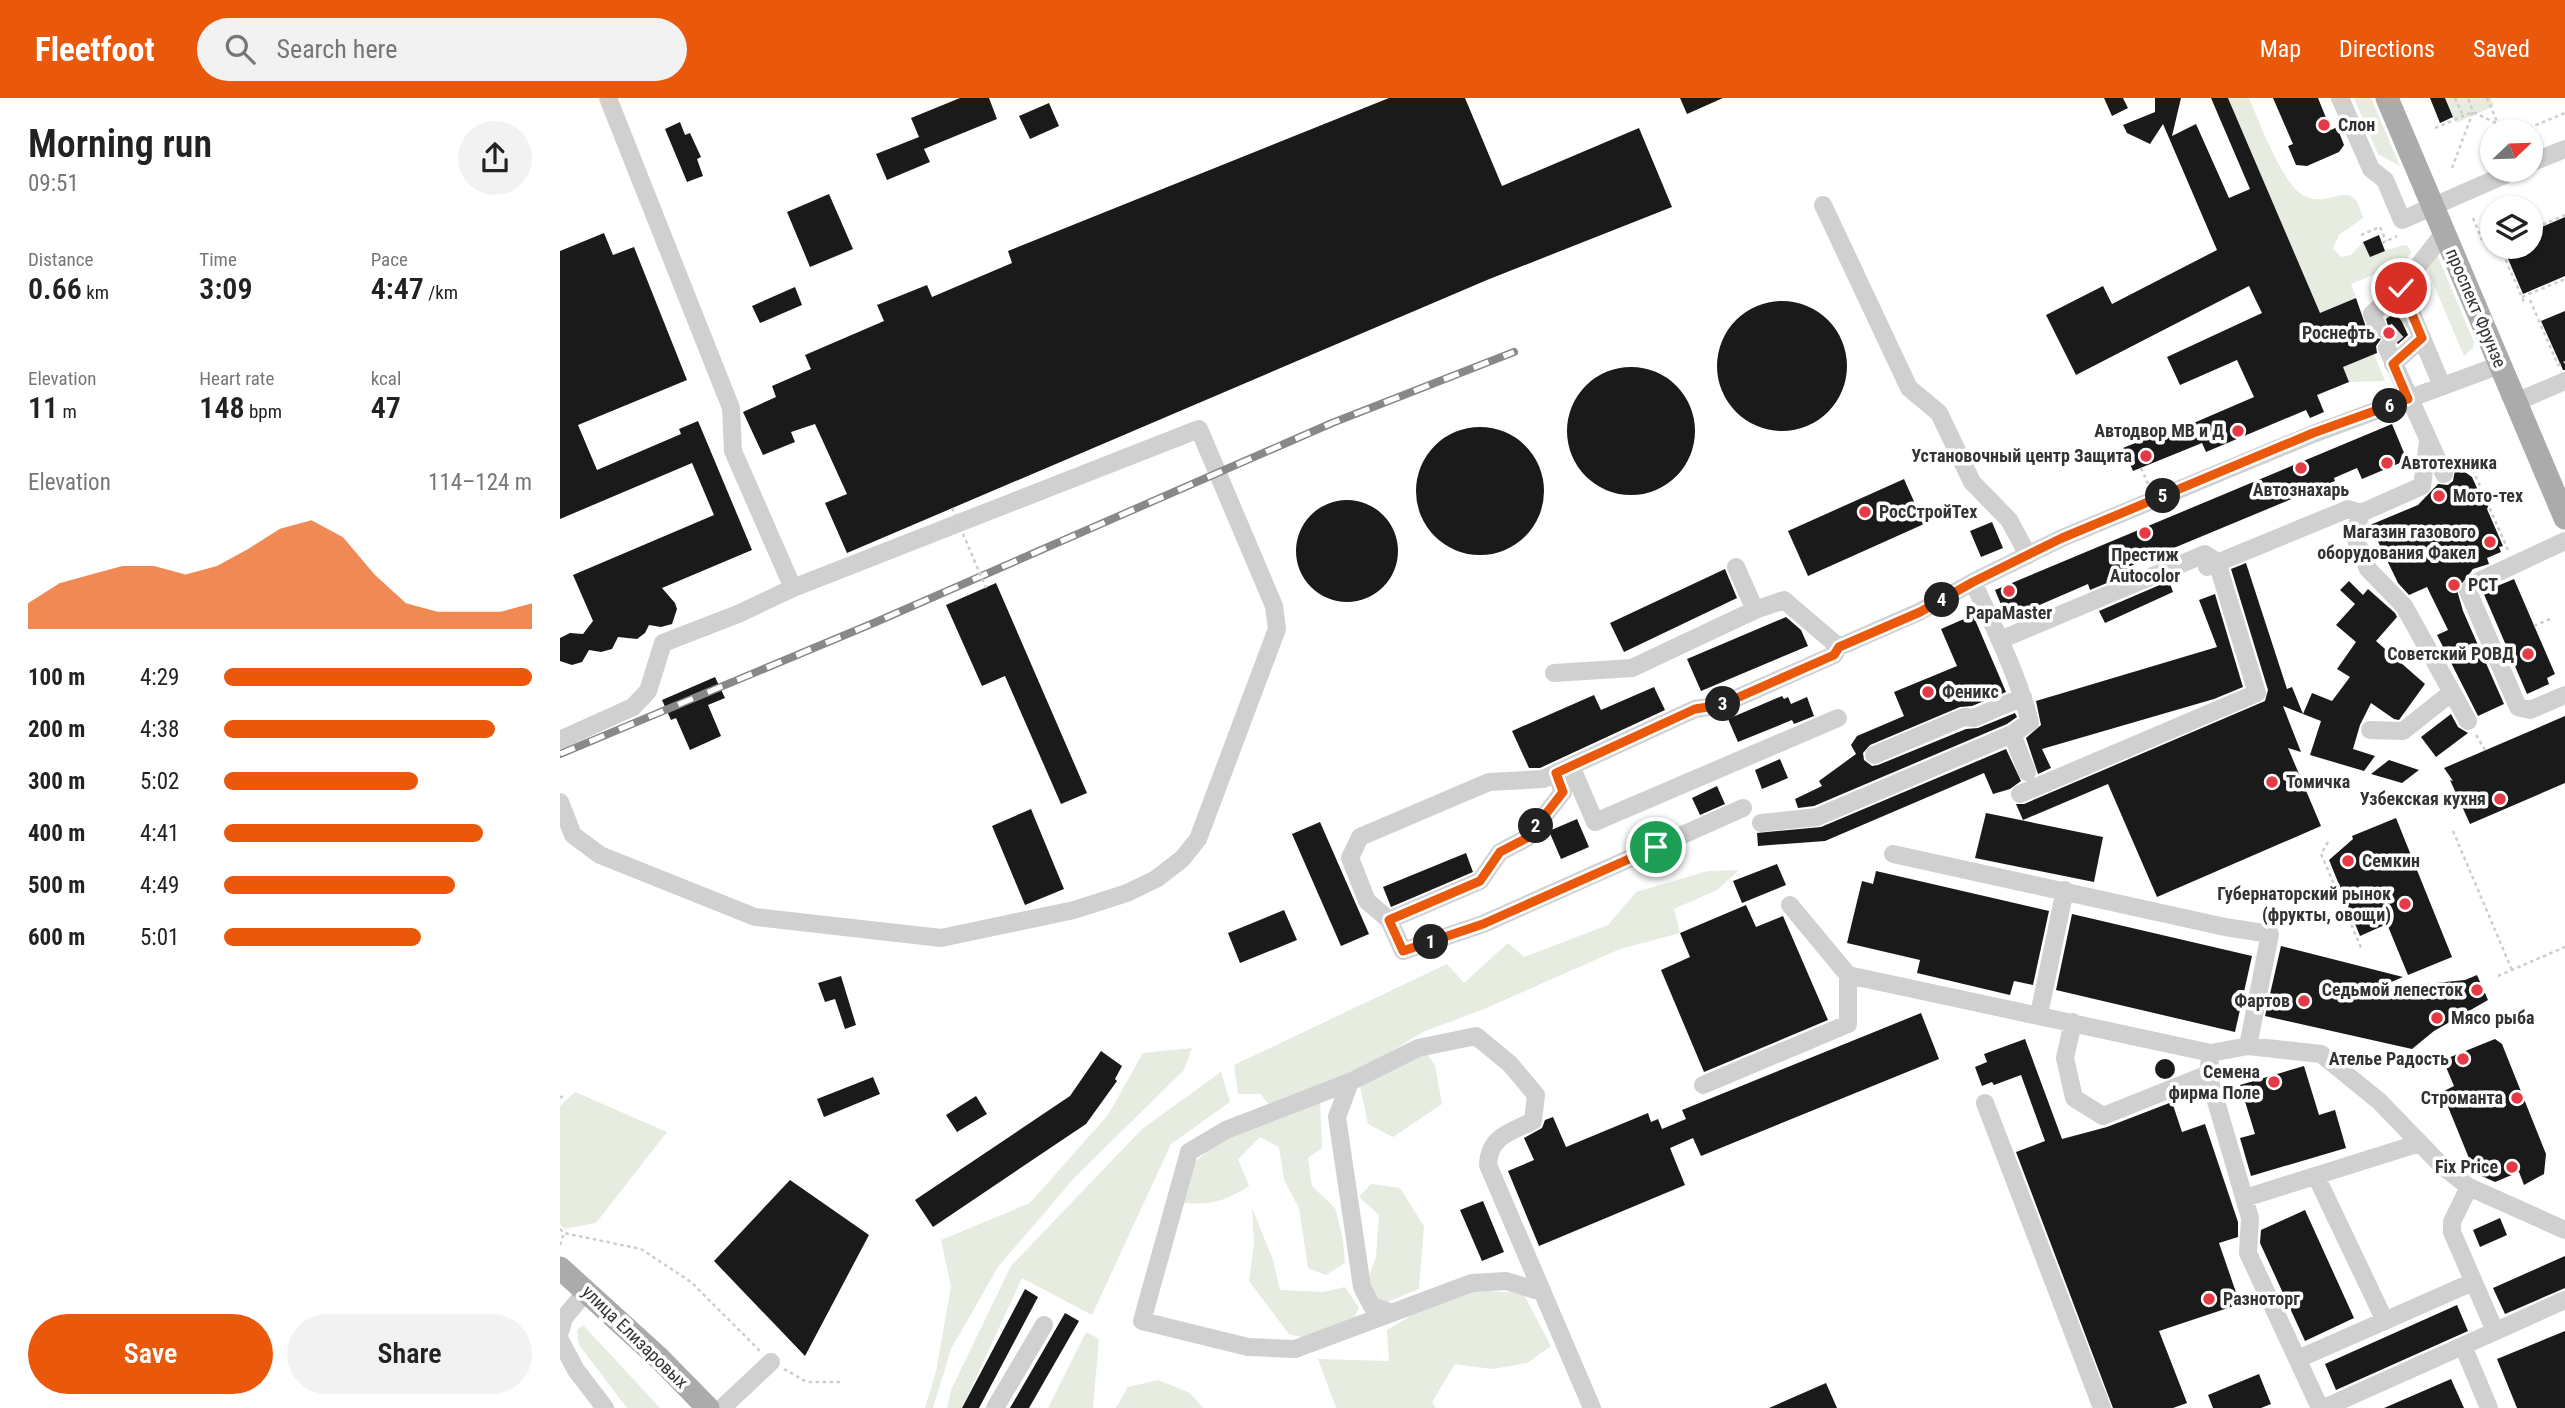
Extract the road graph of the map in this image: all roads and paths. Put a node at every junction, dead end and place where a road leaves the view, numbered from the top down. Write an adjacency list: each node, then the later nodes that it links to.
1 (608, 98): 49 (street)
2 (2340, 98): 17 (street)
3 (2387, 98): 17 (main road, проспект Фрунзе)
4 (2468, 98): 7 (path)
5 (2487, 98): 7 (path)
6 (2457, 99): 9 (path)
7 (2473, 112): 9 (path); 14 (path)
8 (2565, 113): 10 (path)
9 (2463, 116): 11 (path)
10 (2543, 122)
11 (2435, 128)
12 (2565, 149): 13 (street)
13 (2543, 158)
14 (2452, 168)
15 (2489, 182): 17 (street)
16 (1823, 205): 44 (street)
17 (2433, 207): 22 (main road, проспект Фрунзе)
18 (2565, 215): 20 (path)
19 (2473, 218): 24 (path)
20 (2543, 224)
21 (2407, 232): 23 (path)
22 (2444, 233): 27 (street); 33 (main road, проспект Фрунзе)
23 (2361, 235)
24 (2480, 235)
25 (2505, 259): 28 (path)
26 (2565, 279): 28 (path)
27 (2401, 288): 31 (street); 32 (street)
28 (2522, 297): 30 (path)
29 (2530, 300): 34 (path)
30 (2524, 302)
31 (2378, 328)
32 (2422, 338): 35 (street); 36 (street)
33 (2500, 365): 35 (street); 37 (main road, проспект Фрунзе)
34 (2561, 373): 37 (street)
35 (2442, 386): 36 (street)
36 (2408, 399): 38 (street); 44 (street)
37 (2516, 402): 42 (main road, проспект Фрунзе)
38 (2428, 442): 39 (street); 41 (street)
39 (2443, 473): 45 (path)
40 (952, 508): 50 (path, bridge)
41 (2361, 513): 46 (street); 57 (street)
42 (2565, 518)
43 (2565, 541): 45 (street)
44 (2028, 555): 48 (street)
45 (2514, 564): 58 (street)
46 (2212, 565): 54 (street); 68 (street)
47 (1736, 567): 51 (street)
48 (1973, 582): 54 (street); 55 (street)
49 (793, 588): 64 (street); 69 (street)
50 (986, 588)
51 (1755, 610): 55 (street); 56 (street)
52 (2550, 619): 53 (path)
53 (2534, 626)
54 (2000, 640): 59 (street)
55 (1839, 647): 66 (street)
56 (1554, 673)
57 (2451, 693): 61 (street); 62 (street)
58 (2565, 695)
59 (2023, 697): 63 (street); 65 (street)
60 (1838, 718): 66 (street)
61 (2468, 721)
62 (2370, 730)
63 (2012, 734): 67 (street); 71 (street)
64 (560, 740)
65 (1874, 755)
66 (1564, 770): 77 (street); 77 (street)
67 (2027, 772)
68 (2020, 794)
69 (560, 802)
70 (1743, 808): 77 (street)
71 (1760, 823)
72 (2454, 831): 80 (path)
73 (2328, 842): 79 (path)
74 (1893, 854): 75 (street)
75 (2065, 890): 83 (street); 85 (street)
76 (1790, 905): 81 (street)
77 (1389, 920)
78 (2565, 947): 80 (path)
79 (2362, 950)
80 (2512, 970): 82 (path)
81 (1848, 975): 83 (street); 89 (street)
82 (2498, 976)
83 (2039, 1014): 84 (street)
84 (2073, 1022): 86 (street); 87 (street)
85 (2248, 1046): 86 (street); 91 (street)
86 (2211, 1053): 87 (street)
87 (2208, 1074): 94 (street)
88 (1350, 1082): 102 (street); 104 (street); 104 (street)
89 (1703, 1085)
90 (1985, 1103): 119 (street)
91 (2420, 1143): 92 (street); 93 (street)
92 (2316, 1176): 94 (street); 105 (street)
93 (2469, 1187): 96 (street); 100 (street)
94 (2245, 1198): 111 (street)
95 (560, 1229): 97 (path)
96 (2565, 1230)
97 (564, 1233): 98 (path); 112 (path)
98 (560, 1245)
99 (560, 1268): 101 (main road, улица Елизаровых)
100 (2473, 1282): 105 (street); 107 (street)
101 (587, 1290): 108 (street); 115 (main road, улица Елизаровых)
102 (1542, 1292): 104 (street); 118 (street)
103 (2565, 1300): 107 (street)
104 (1393, 1313)
105 (2385, 1321): 111 (street)
106 (1044, 1325): 117 (street)
107 (2495, 1331): 110 (street)
108 (560, 1332)
109 (560, 1340): 114 (street)
110 (2463, 1346): 120 (street); 121 (street)
111 (2298, 1359): 120 (street)
112 (771, 1362): 113 (path); 116 (street)
113 (840, 1382)
114 (606, 1408)
115 (708, 1408)
116 (722, 1408)
117 (995, 1408)
118 (1592, 1408)
119 (2102, 1408)
120 (2322, 1408)
121 (2489, 1408)

